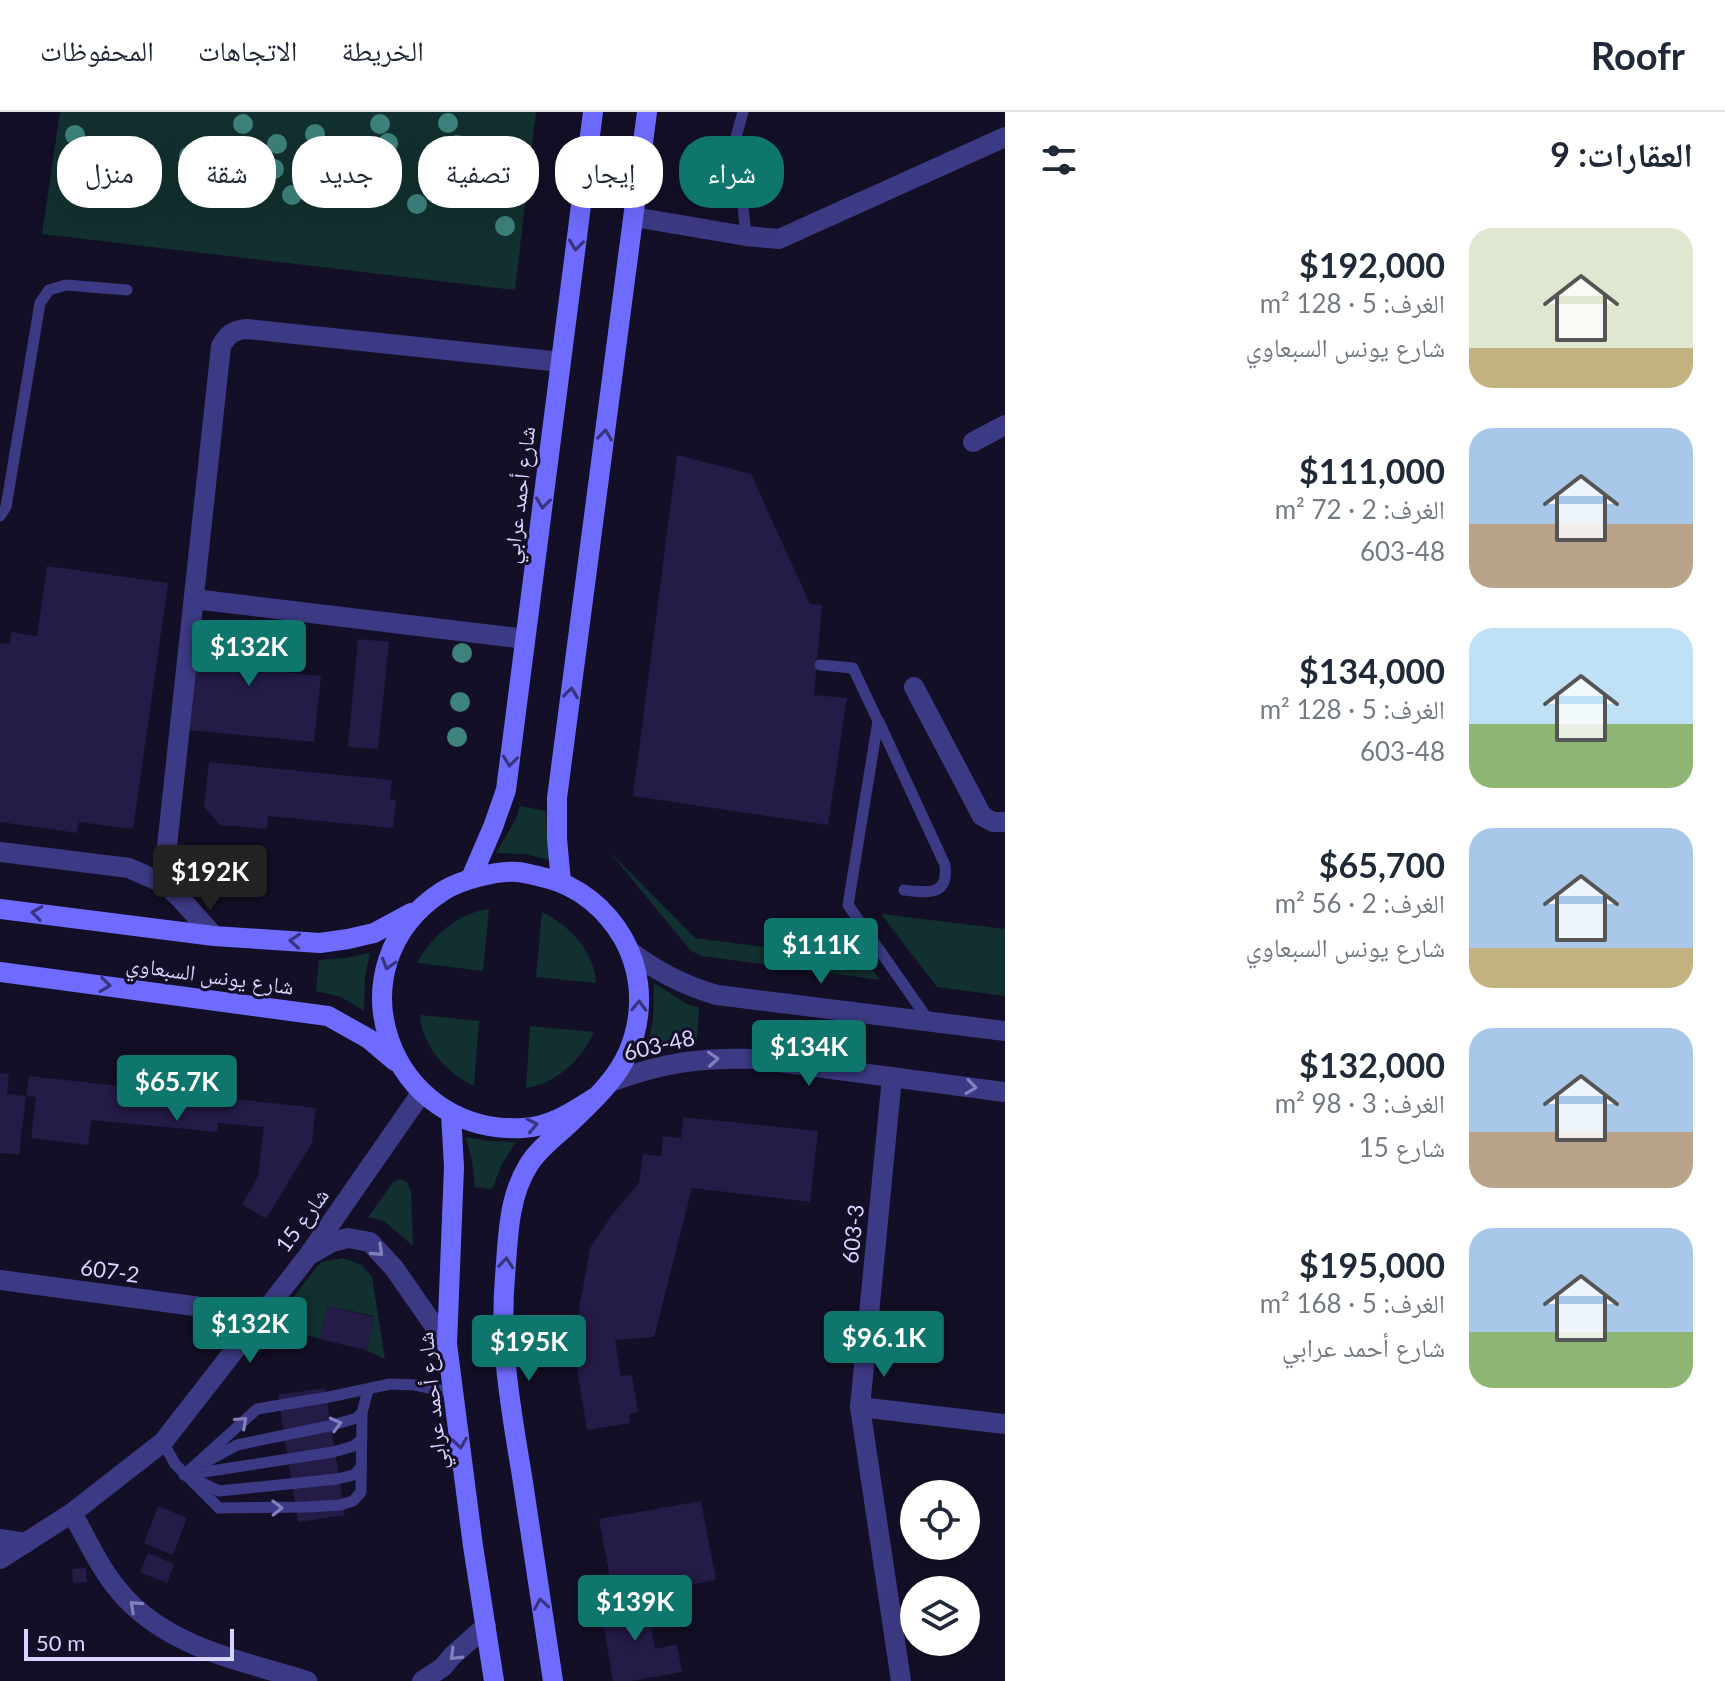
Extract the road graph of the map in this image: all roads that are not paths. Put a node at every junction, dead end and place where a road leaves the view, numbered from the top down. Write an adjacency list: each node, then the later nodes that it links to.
1 (593, 112): 8 (main road, شارع أحمد عرابي, one-way to 8)
2 (647, 112): 5 (main road)
3 (743, 112): 6 (lane)
4 (1005, 137): 6 (street)
5 (634, 217): 6 (street); 20 (main road, one-way to 5)
6 (746, 236)
7 (127, 290): 11 (lane)
8 (561, 362): 12 (street); 13 (main road, شارع أحمد عرابي, one-way to 13)
9 (1005, 425): 10 (street)
10 (973, 442)
11 (0, 516)
12 (194, 599): 13 (street); 21 (street)
13 (525, 639): 19 (main road, شارع أحمد عرابي, one-way to 19)
14 (820, 665): 16 (lane)
15 (914, 687): 17 (street)
16 (878, 721): 22 (lane); 28 (lane)
17 (1005, 822)
18 (0, 852): 21 (street)
19 (471, 878): 20 (main road); 23 (main road)
20 (561, 882): 26 (main road)
21 (163, 883): 25 (street)
22 (904, 890)
23 (422, 907): 25 (main road, شارع يونس السبعاوي, one-way to 25); 30 (main road, one-way to 30)
24 (0, 909): 25 (main road, شارع يونس السبعاوي, one-way to 24)
25 (214, 936)
26 (631, 952): 28 (street); 32 (main road, one-way to 26)
27 (0, 972): 30 (main road, شارع يونس السبعاوي, one-way to 30)
28 (929, 1022): 29 (street)
29 (1005, 1031)
30 (399, 1064): 33 (main road)
31 (892, 1077): 32 (street, 603-48, one-way to 31); 34 (street, 603-48, one-way to 34); 43 (street, 603-3)
32 (610, 1082): 35 (main road)
33 (422, 1092): 36 (main road); 37 (street, شارع 15)
34 (1005, 1092)
35 (594, 1098): 36 (main road, one-way to 35); 58 (main road, one-way to 35)
36 (451, 1114): 40 (main road, شارع أحمد عرابي)
37 (308, 1256): 39 (street, شارع 15); 40 (street, one-way to 40)
38 (0, 1280): 39 (street, 607-2)
39 (261, 1315): 47 (street, شارع 15)
40 (447, 1344): 42 (main road, شارع أحمد عرابي)
41 (368, 1390): 42 (lane); 44 (lane); 49 (lane, one-way to 41)
42 (453, 1393): 54 (main road, شارع أحمد عرابي, one-way to 54)
43 (860, 1407): 45 (street); 59 (street, 603-3)
44 (362, 1413): 46 (lane); 49 (lane, one-way to 44)
45 (1005, 1424)
46 (362, 1439): 48 (lane); 49 (lane)
47 (163, 1442): 49 (lane); 50 (street, شارع 15)
48 (361, 1467): 49 (lane); 49 (lane, one-way to 48)
49 (184, 1475)
50 (72, 1513): 52 (street, شارع 15); 55 (street, one-way to 50)
51 (0, 1539): 52 (street)
52 (26, 1543): 53 (street, شارع 15)
53 (0, 1559)
54 (486, 1626): 56 (street, one-way to 56); 57 (main road, شارع أحمد عرابي)
55 (307, 1681)
56 (422, 1681)
57 (494, 1681)
58 (553, 1681)
59 (901, 1681)

